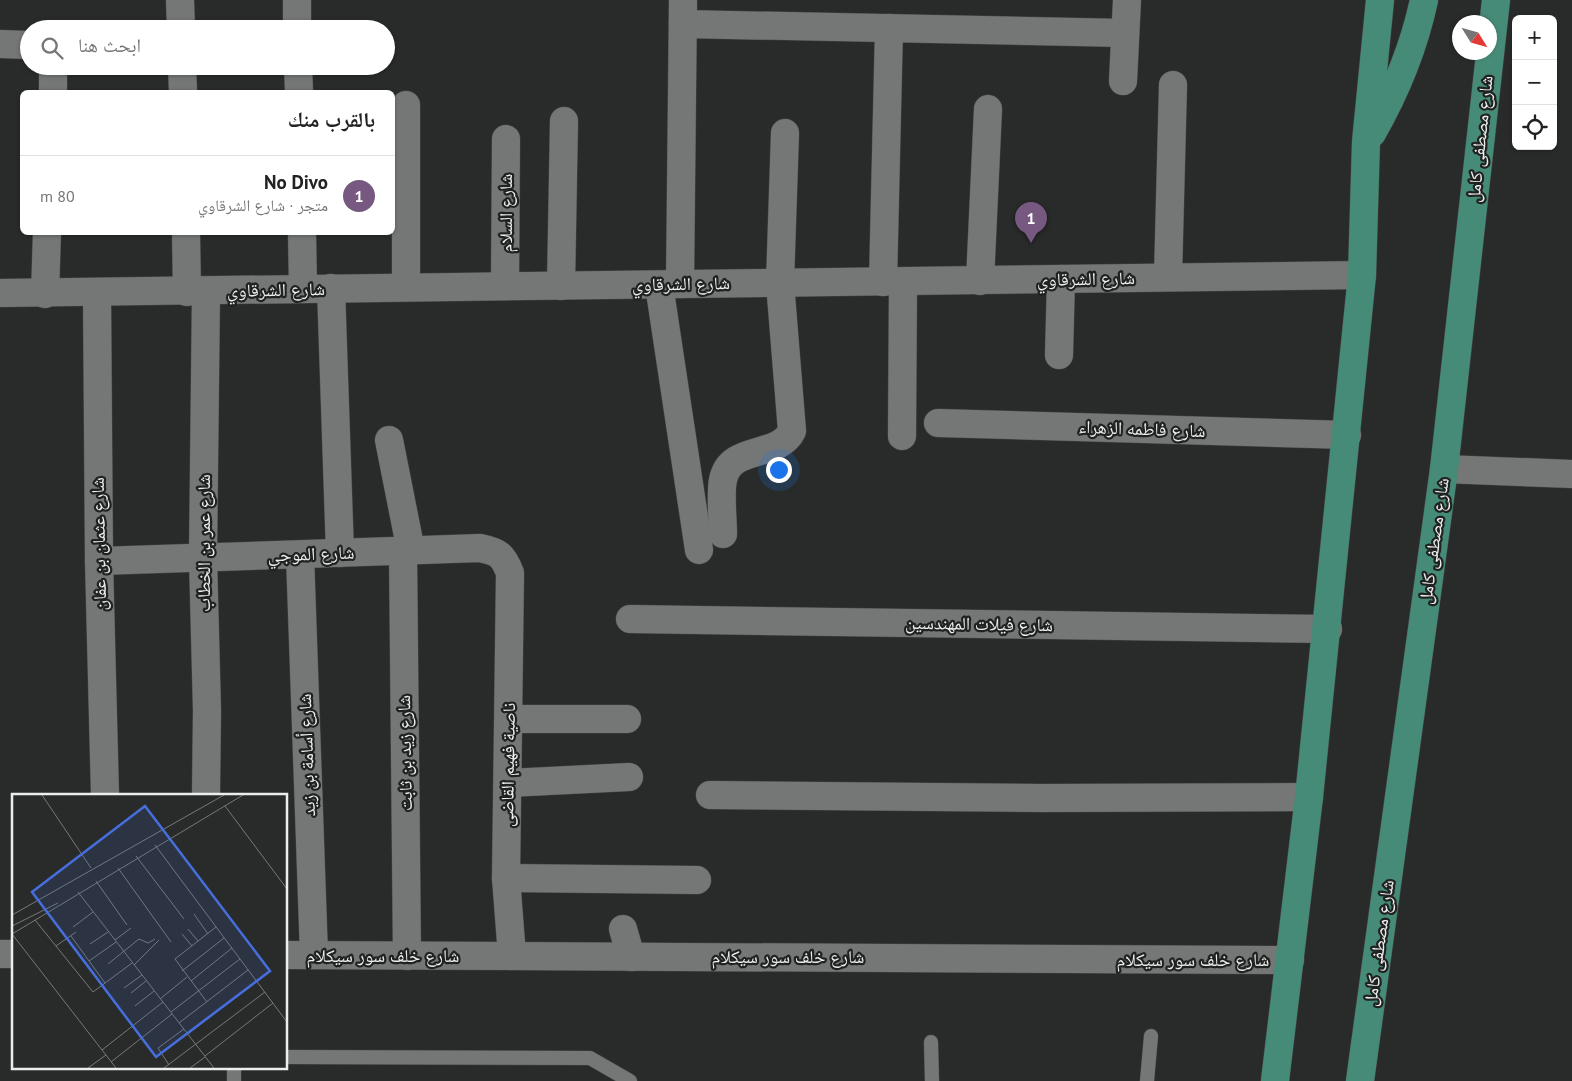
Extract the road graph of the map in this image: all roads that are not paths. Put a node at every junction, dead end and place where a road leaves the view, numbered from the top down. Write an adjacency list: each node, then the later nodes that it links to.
1 (180, 0): 8 (street)
2 (297, 0): 9 (street)
3 (1126, 0): 11 (street)
4 (1380, 0): 27 (main road)
5 (1424, 0): 27 (main road)
6 (1496, 0): 52 (main road, شارع مصطفى كامل)
7 (683, 12): 10 (street); 37 (street)
8 (181, 20)
9 (298, 20)
10 (889, 28): 11 (street); 35 (street)
11 (1125, 33): 17 (street)
12 (0, 44): 13 (street)
13 (20, 45)
14 (53, 75): 19 (street)
15 (182, 75): 20 (street)
16 (298, 75): 21 (street)
17 (1124, 81)
18 (1173, 85): 32 (street)
19 (52, 90)
20 (183, 90)
21 (299, 90)
22 (406, 105): 40 (street)
23 (988, 108): 34 (street)
24 (564, 121): 39 (street)
25 (785, 133): 36 (street)
26 (506, 139): 38 (street, شارع السلام)
27 (1366, 142): 31 (main road)
28 (48, 235): 46 (street)
29 (187, 235): 43 (street, شارع عمر بن الخطاب)
30 (302, 235): 42 (street)
31 (1362, 275): 32 (street, شارع الشرقاوي); 49 (main road)
32 (1168, 278): 33 (street, شارع الشرقاوي)
33 (1061, 279): 34 (street, شارع الشرقاوي); 47 (street)
34 (980, 281): 35 (street, شارع الشرقاوي)
35 (893, 282): 36 (street, شارع الشرقاوي); 50 (street)
36 (780, 283): 37 (street, شارع الشرقاوي); 54 (street)
37 (669, 285): 39 (street, شارع الشرقاوي); 55 (street)
38 (505, 286): 39 (street, شارع الشرقاوي); 40 (street, شارع الشرقاوي)
39 (561, 286)
40 (406, 287): 41 (street, شارع الشرقاوي)
41 (331, 288): 42 (street, شارع الشرقاوي); 57 (street)
42 (303, 289): 43 (street, شارع الشرقاوي)
43 (197, 291): 45 (street, شارع الشرقاوي); 59 (street, شارع عمر بن الخطاب)
44 (0, 293): 46 (street, شارع الشرقاوي)
45 (97, 293): 46 (street, شارع الشرقاوي); 60 (street, شارع عثمان بن عفان)
46 (45, 294)
47 (1060, 355)
48 (938, 423): 49 (street, شارع فاطمه الزهراء)
49 (1347, 435): 63 (main road)
50 (902, 436)
51 (389, 440): 56 (street, شارع زيد بن ثابت)
52 (1444, 469): 53 (street); 90 (main road, شارع مصطفى كامل)
53 (1572, 474)
54 (723, 534)
55 (698, 550)
56 (407, 551): 57 (street, شارع الموجي); 61 (street, شارع الموجي); 77 (street, شارع زيد بن ثابت)
57 (340, 553): 58 (street, شارع الموجي)
58 (300, 554): 59 (street, شارع الموجي); 76 (street, شارع أسامة بن زيد)
59 (204, 558): 60 (street, شارع الموجي); 69 (street, شارع عمر بن الخطاب)
60 (99, 561): 68 (street, شارع عثمان بن عفان)
61 (510, 573): 64 (street, ناصية فهيم القاضى)
62 (630, 619): 63 (street, شارع فيلات المهندسين)
63 (1328, 629): 71 (main road)
64 (509, 719): 65 (street); 67 (street, ناصية فهيم القاضى)
65 (627, 719)
66 (629, 777): 67 (street)
67 (508, 783): 72 (street, ناصية فهيم القاضى)
68 (105, 794)
69 (206, 794)
70 (710, 795): 71 (street)
71 (1310, 797): 80 (main road)
72 (506, 878): 73 (street); 78 (street, ناصية فهيم القاضى)
73 (697, 880)
74 (623, 930): 79 (street)
75 (288, 955): 76 (street, شارع خلف سور سيكلام)
76 (314, 955): 77 (street, شارع خلف سور سيكلام)
77 (407, 956): 78 (street, شارع خلف سور سيكلام)
78 (512, 956): 79 (street, شارع خلف سور سيكلام)
79 (631, 956): 80 (street, شارع خلف سور سيكلام)
80 (1290, 960): 89 (main road)
81 (1151, 1036): 88 (lane)
82 (931, 1042): 87 (lane)
83 (288, 1057): 86 (lane)
84 (234, 1068): 85 (lane)
85 (234, 1081)
86 (630, 1081)
87 (932, 1081)
88 (1147, 1081)
89 (1275, 1081)
90 (1360, 1081)

